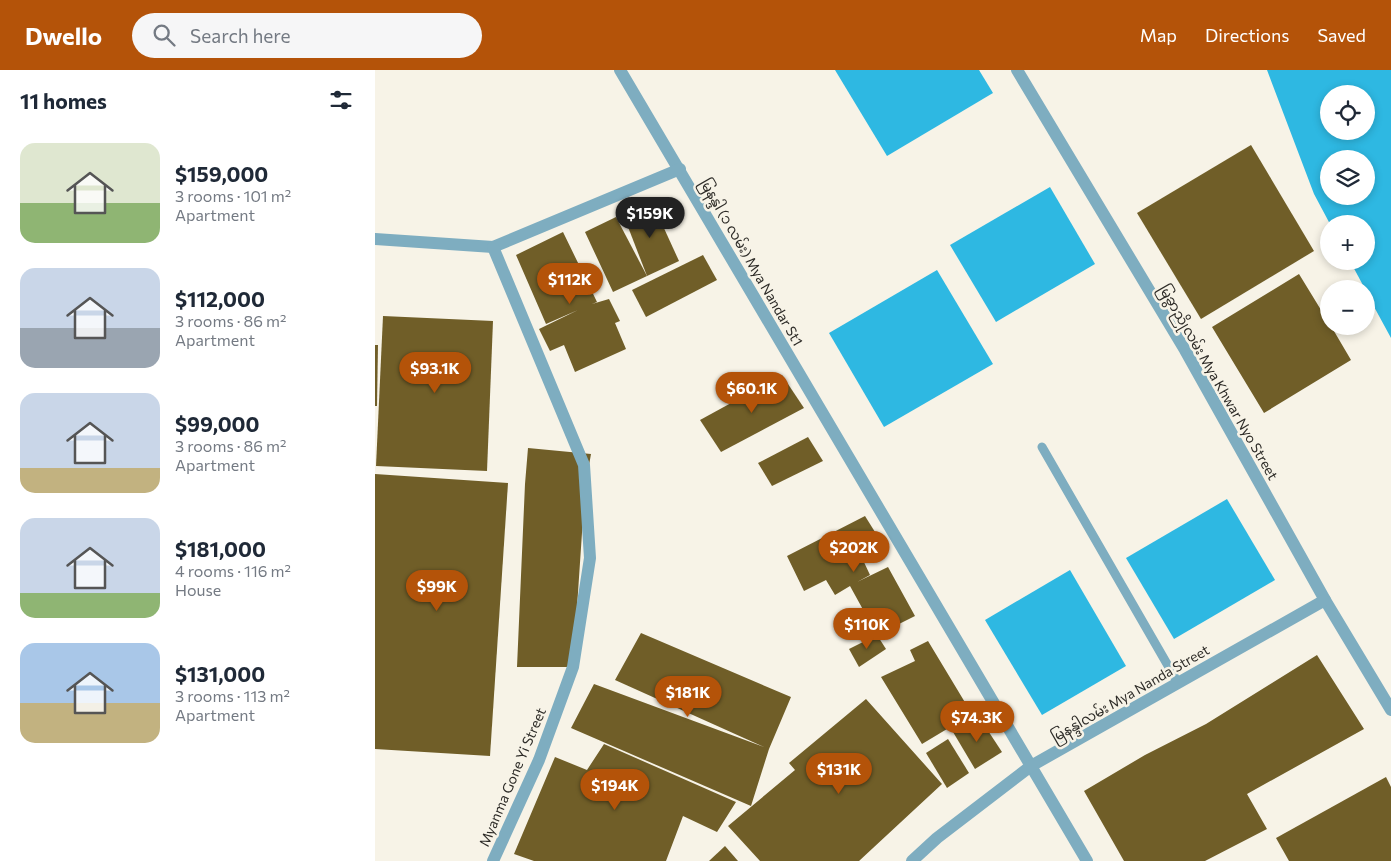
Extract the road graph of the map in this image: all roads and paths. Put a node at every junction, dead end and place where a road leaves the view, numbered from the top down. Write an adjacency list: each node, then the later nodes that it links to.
1 (621, 70): 3 (street, မြနန္ဒါ (၁ လမ်း) Mya Nandar St1)
2 (1017, 70): 7 (street, မြခွာညိုလမ်း Mya Khwar Nyo Street)
3 (680, 169): 5 (street); 10 (street, မြနန္ဒါ (၁ လမ်း) Mya Nandar St1)
4 (375, 239): 5 (street)
5 (493, 247): 11 (street, Myanma Gone Yi Street)
6 (1042, 447): 8 (lane)
7 (1325, 600): 8 (street, မြနန္ဒါလမ်း Mya Nanda Street); 9 (street, မြခွာညိုလမ်း Mya Khwar Nyo Street)
8 (1178, 683): 10 (street, မြနန္ဒါလမ်း Mya Nanda Street)
9 (1391, 710)
10 (1031, 766): 12 (street, မြနန္ဒါလမ်း Mya Nanda Street); 13 (street, မြနန္ဒါ (၁ လမ်း) Mya Nandar St1)
11 (493, 861)
12 (912, 861)
13 (1087, 861)

